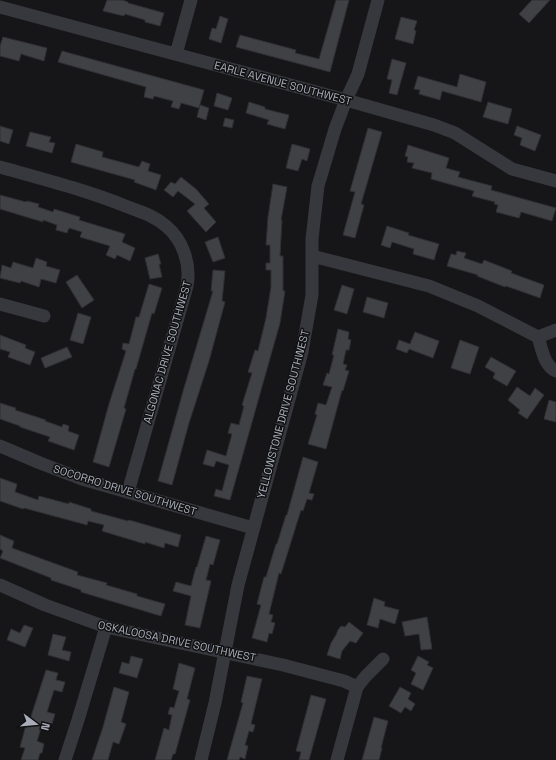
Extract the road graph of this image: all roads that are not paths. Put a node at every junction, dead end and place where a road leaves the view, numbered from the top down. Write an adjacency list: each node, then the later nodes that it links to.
1 (191, 0): 4 (street)
2 (378, 0): 5 (street, YELLOWSTONE DRIVE SOUTHWEST)
3 (1, 4): 4 (street, EARLE AVENUE SOUTHWEST)
4 (176, 54): 5 (street, EARLE AVENUE SOUTHWEST)
5 (346, 100): 7 (street, EARLE AVENUE SOUTHWEST); 8 (street, YELLOWSTONE DRIVE SOUTHWEST)
6 (0, 168): 15 (street, ALGONAC DRIVE SOUTHWEST)
7 (556, 181)
8 (312, 256): 12 (street); 16 (street, YELLOWSTONE DRIVE SOUTHWEST)
9 (0, 304): 10 (street)
10 (44, 316)
11 (556, 330): 12 (street)
12 (538, 337): 13 (street)
13 (556, 371)
14 (0, 446): 15 (street, SOCORRO DRIVE SOUTHWEST)
15 (128, 492): 16 (street, SOCORRO DRIVE SOUTHWEST)
16 (253, 528): 19 (street, YELLOWSTONE DRIVE SOUTHWEST)
17 (0, 585): 18 (street, OSKALOOSA DRIVE SOUTHWEST)
18 (106, 627): 19 (street, OSKALOOSA DRIVE SOUTHWEST); 22 (street)
19 (225, 652): 21 (street, OSKALOOSA DRIVE SOUTHWEST); 23 (street, YELLOWSTONE DRIVE SOUTHWEST)
20 (383, 659): 21 (street)
21 (357, 687): 24 (street)
22 (65, 760)
23 (201, 760)
24 (337, 760)

